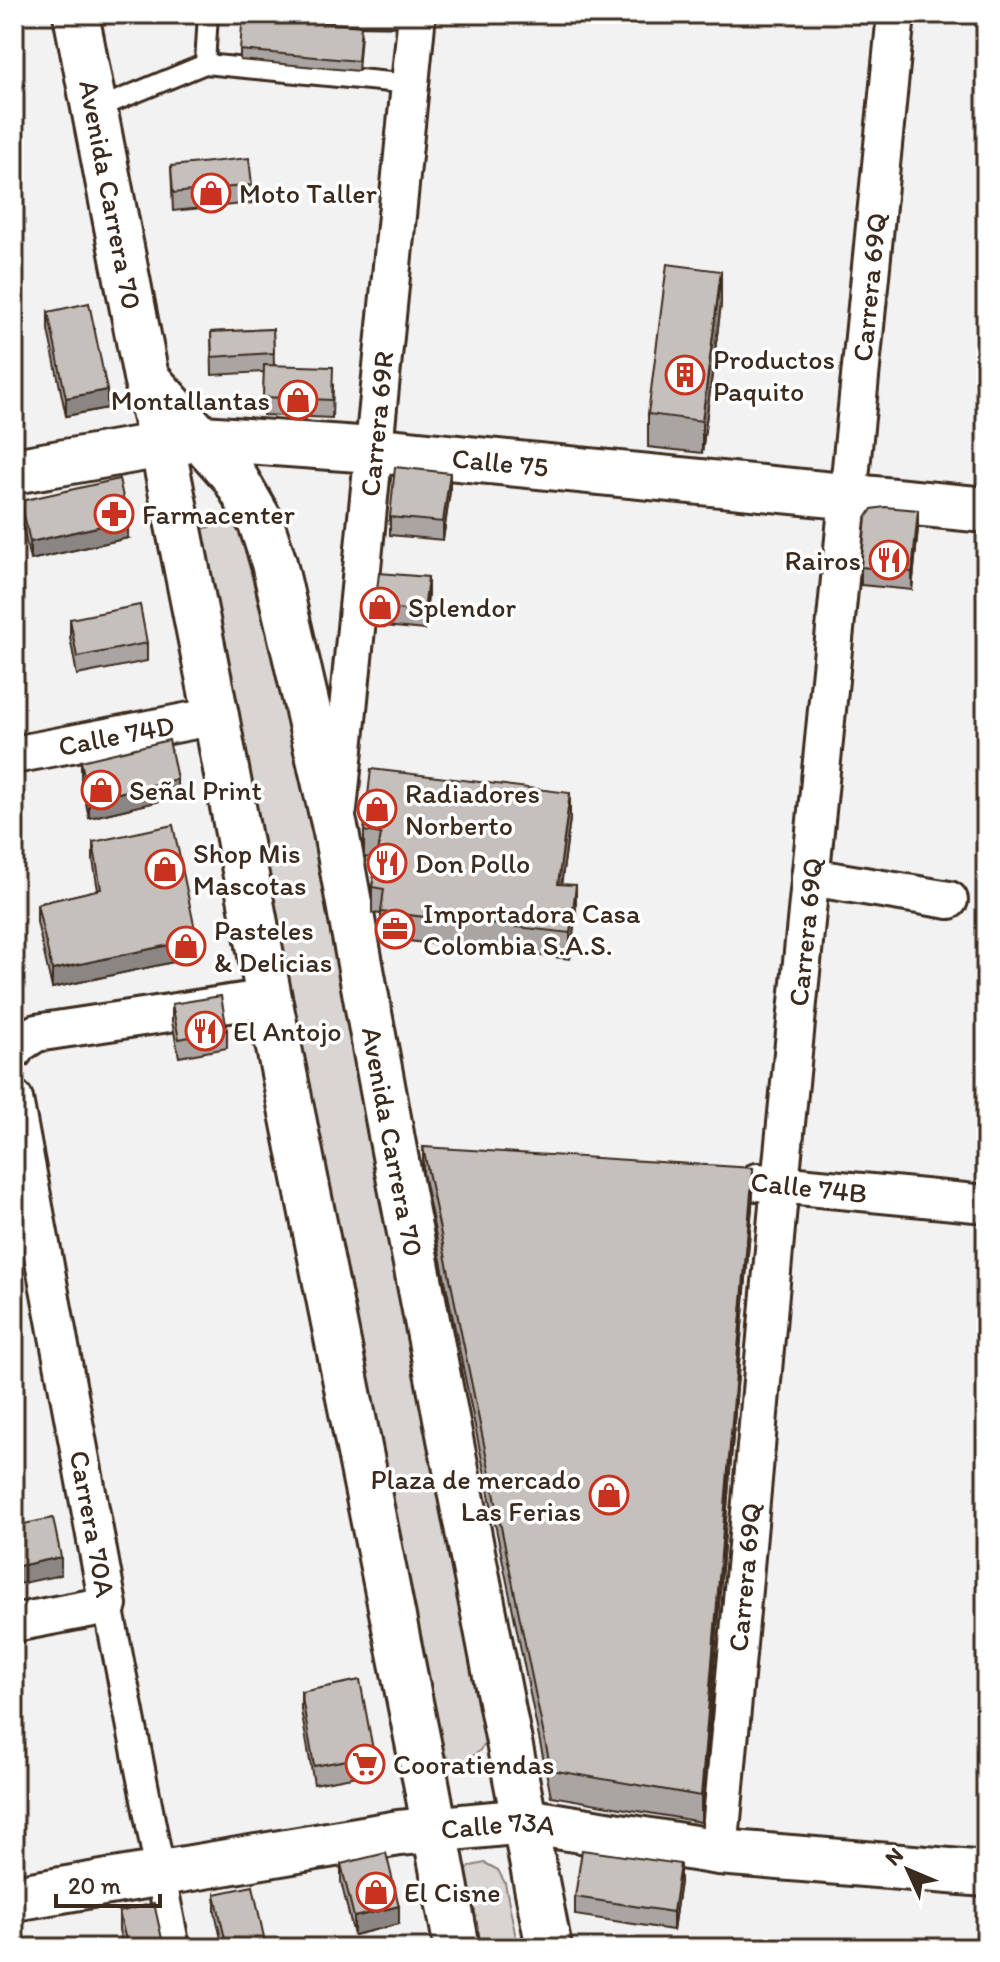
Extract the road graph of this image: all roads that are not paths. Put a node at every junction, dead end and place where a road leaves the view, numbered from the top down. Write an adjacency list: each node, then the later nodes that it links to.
1 (76, 14): 8 (main road, Avenida Carrera 70)
2 (208, 14): 6 (lane)
3 (283, 14): 5 (lane)
4 (896, 14): 12 (street, Carrera 69Q)
5 (416, 15): 7 (street, Carrera 69R)
6 (205, 64): 7 (lane); 8 (lane)
7 (410, 84): 10 (street, Carrera 69R)
8 (94, 110): 9 (main road, Avenida Carrera 70)
9 (182, 441): 10 (main road, Calle 75); 11 (main road, Calle 75); 14 (main road, Avenida Carrera 70); 16 (main road, Avenida Carrera 70)
10 (373, 450): 12 (main road, Calle 75); 16 (street, Carrera 69R)
11 (14, 471)
12 (848, 498): 13 (main road, Calle 75); 17 (street, Carrera 69Q)
13 (986, 510)
14 (216, 716): 15 (street, Calle 74D); 19 (main road, Avenida Carrera 70)
15 (14, 755)
16 (336, 832): 27 (main road, Avenida Carrera 70)
17 (810, 877): 18 (street); 23 (street, Carrera 69Q)
18 (949, 900)
19 (269, 998): 20 (street); 28 (main road, Avenida Carrera 70)
20 (15, 1048)
21 (14, 1099): 25 (street, Carrera 70A)
22 (732, 1179): 23 (street, Calle 74B)
23 (780, 1184): 24 (street, Calle 74B); 29 (street, Carrera 69Q)
24 (986, 1204)
25 (108, 1605): 26 (street); 30 (street, Carrera 70A)
26 (14, 1623)
27 (525, 1821): 28 (main road, Calle 73A); 29 (main road, Calle 73A); 35 (main road, Avenida Carrera 70)
28 (435, 1829): 30 (main road, Calle 73A); 34 (main road, Avenida Carrera 70)
29 (719, 1852): 31 (main road, Calle 73A)
30 (159, 1872): 32 (main road, Calle 73A); 33 (street, Carrera 70A)
31 (986, 1874)
32 (14, 1898)
33 (175, 1948)
34 (457, 1948)
35 (549, 1948)

